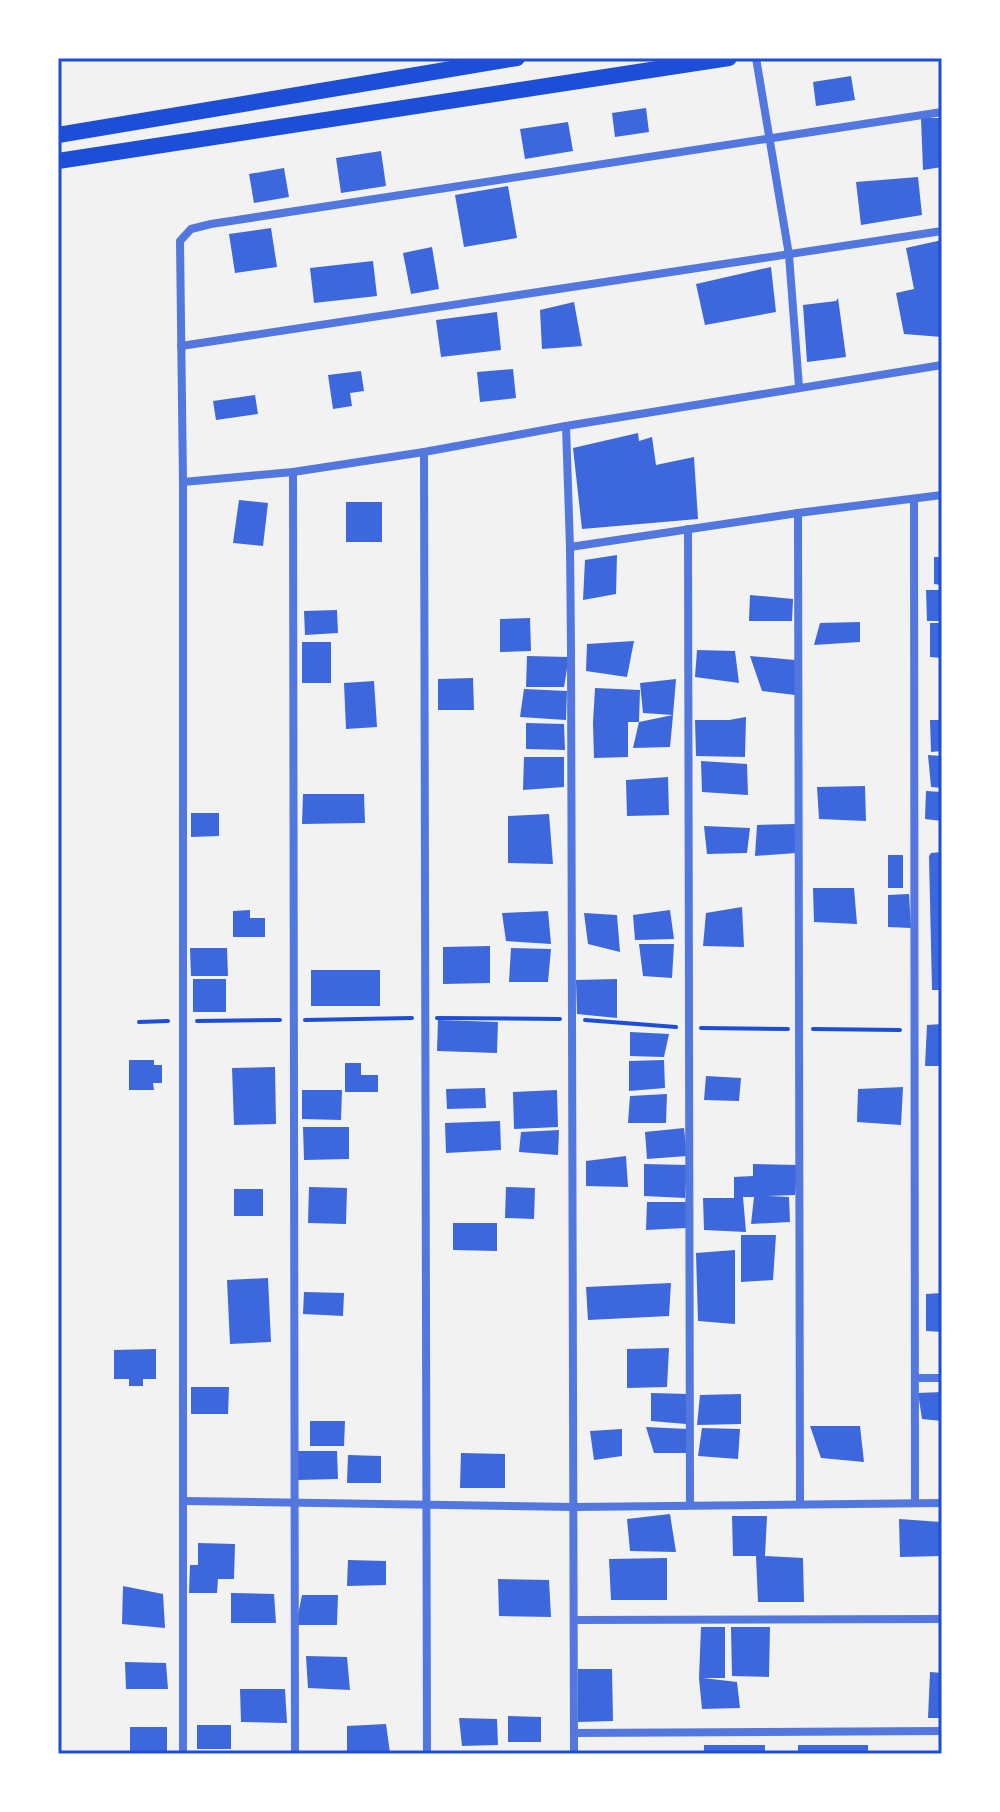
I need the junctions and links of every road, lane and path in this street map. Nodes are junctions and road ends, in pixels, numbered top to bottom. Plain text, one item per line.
1 (517, 58) edge
2 (729, 58) edge
3 (756, 58) edge
4 (942, 112) edge
5 (58, 135) edge
6 (771, 139) junction
7 (58, 161) edge
8 (942, 231) edge
9 (789, 255) junction
10 (181, 346) junction
11 (942, 365) edge
12 (799, 387) junction
13 (566, 426) junction
14 (424, 452) junction
15 (293, 472) junction
16 (183, 482) junction
17 (942, 495) edge
18 (914, 499) junction
19 (798, 513) junction
20 (688, 529) junction
21 (570, 547) junction
22 (915, 1378) junction
23 (942, 1378) edge
24 (184, 1501) junction
25 (296, 1503) junction
26 (800, 1503) junction
27 (915, 1503) junction
28 (942, 1503) edge
29 (690, 1505) junction
30 (427, 1506) junction
31 (575, 1507) junction
32 (942, 1619) edge
33 (575, 1620) junction
34 (942, 1731) edge
35 (574, 1733) junction
36 (183, 1754) edge
37 (295, 1754) edge
38 (427, 1754) edge
39 (574, 1754) edge

1 - 5 main road
2 - 7 main road
3 - 6 street
4 - 6 street
6 - 9 street
6 - 10 street
8 - 9 street
9 - 10 street
9 - 12 street
10 - 16 street
11 - 12 street
12 - 13 street
13 - 14 street
13 - 21 street
14 - 15 street
14 - 30 street
15 - 16 street
15 - 25 street
16 - 24 street
17 - 18 street
18 - 19 street
18 - 22 street
19 - 20 street
19 - 26 street
20 - 21 street
20 - 29 street
21 - 31 street
22 - 23 street
22 - 27 street
24 - 25 street
24 - 36 street
25 - 30 street
25 - 37 street
26 - 27 street
26 - 29 street
27 - 28 street
29 - 31 street
30 - 31 street
30 - 38 street
31 - 33 street
32 - 33 street
33 - 35 street
34 - 35 street
35 - 39 street

